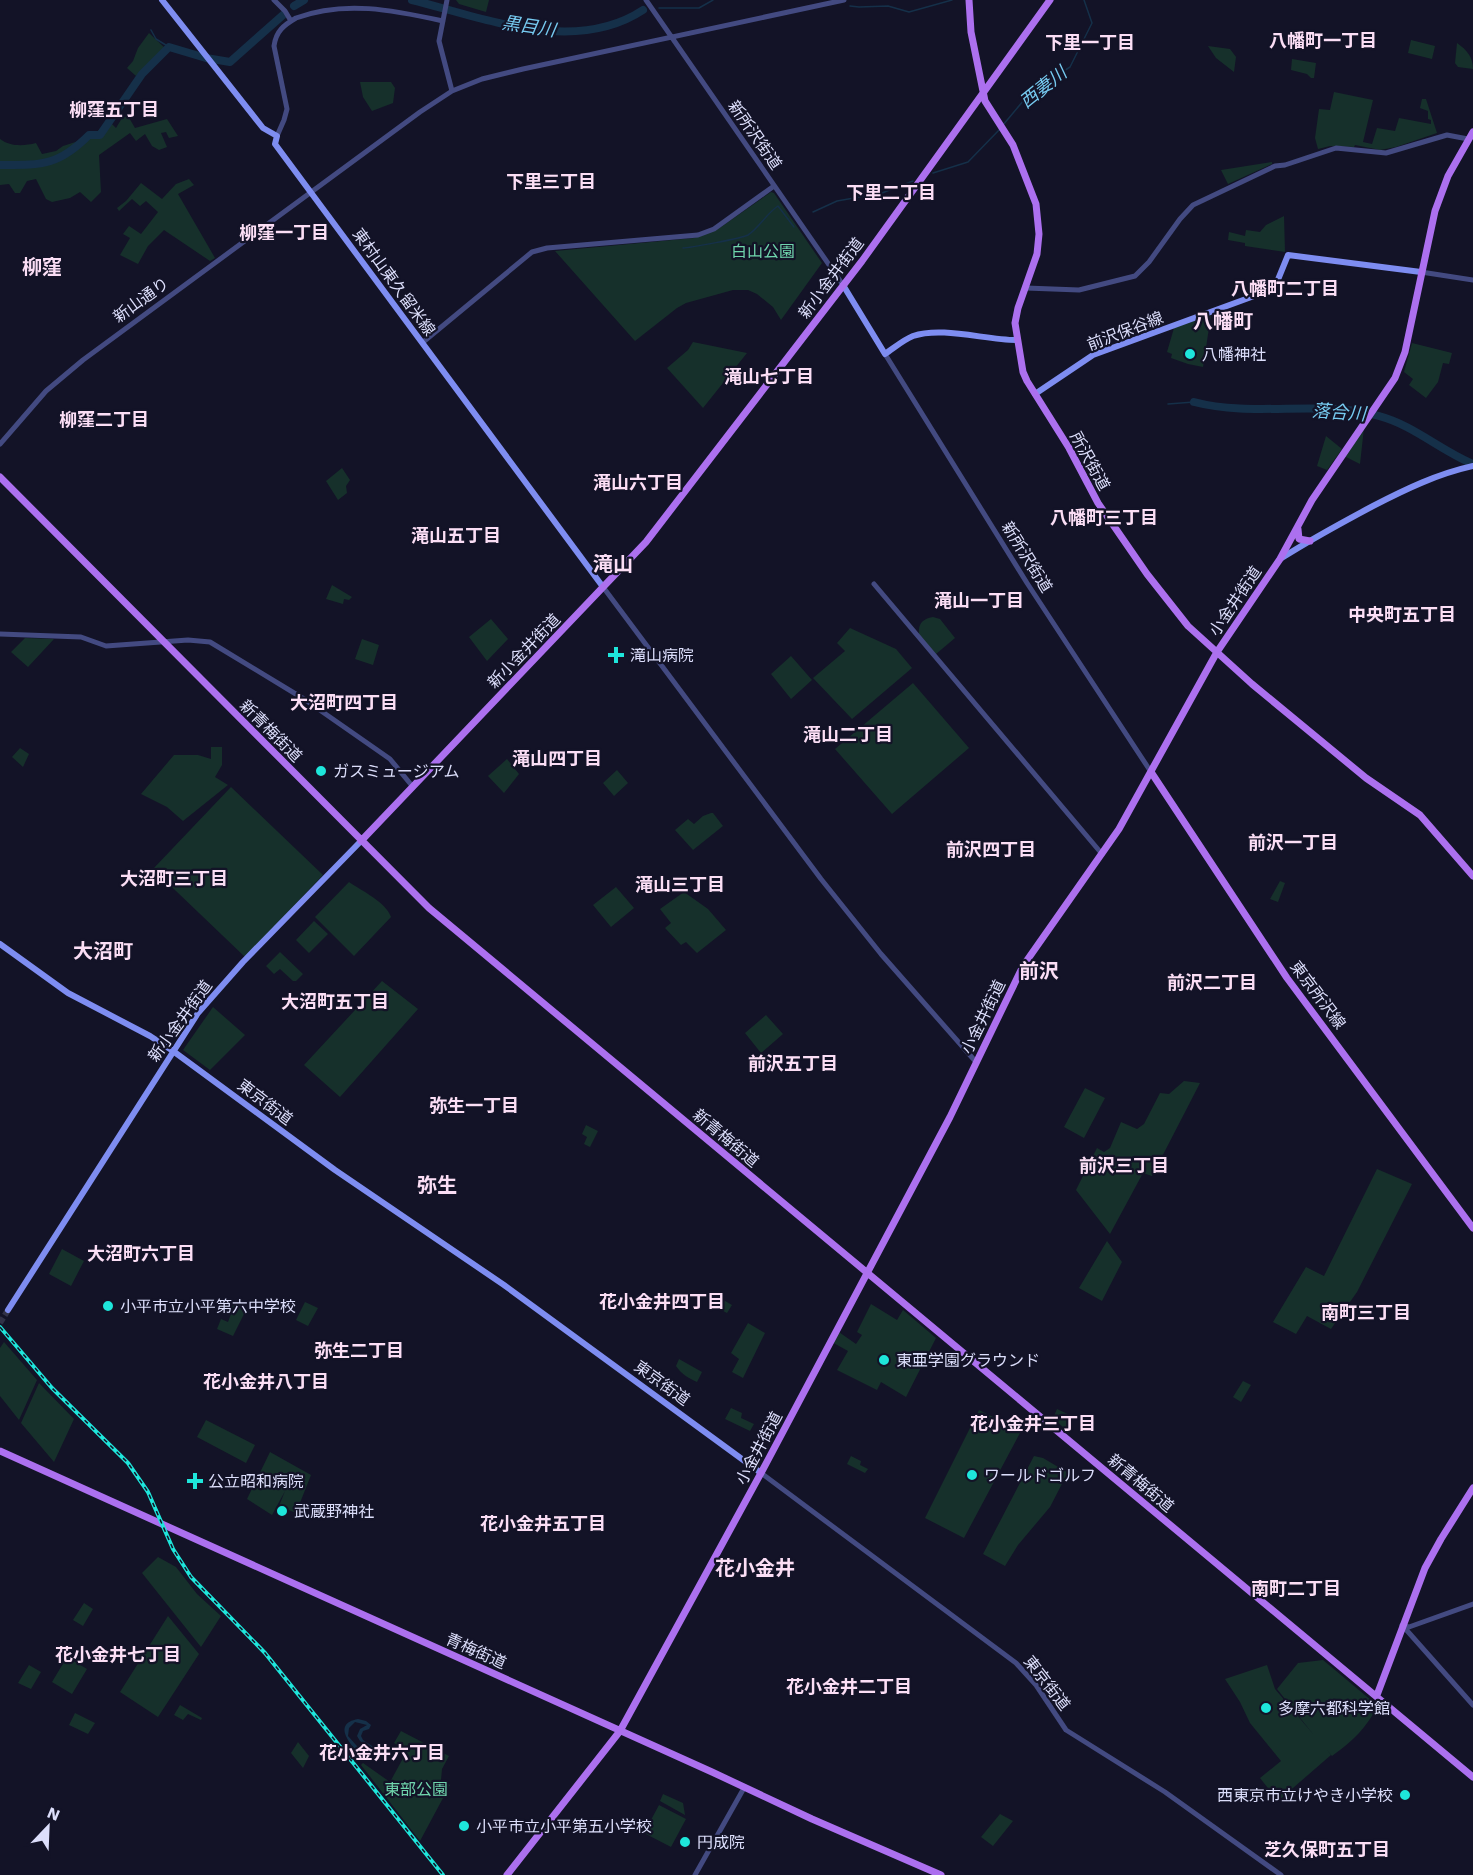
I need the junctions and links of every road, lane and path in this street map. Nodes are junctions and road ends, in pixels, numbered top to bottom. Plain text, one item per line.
1 (162, 0) edge
2 (274, 0) edge
3 (646, 0) edge
4 (844, 0) edge
5 (969, 0) edge
6 (1050, 0) edge
7 (446, 6) edge
8 (291, 21) junction
9 (443, 21) junction
10 (670, 37) junction
11 (452, 91) junction
12 (983, 92) junction
13 (1473, 132) edge
14 (277, 136) junction
15 (1468, 139) junction
16 (774, 186) junction
17 (311, 193) junction
18 (1420, 272) junction
19 (1473, 280) edge
20 (843, 285) junction
21 (1026, 288) junction
22 (1016, 340) junction
23 (422, 343) junction
24 (885, 354) junction
25 (1035, 394) junction
26 (0, 444) edge
27 (1471, 467) edge
28 (0, 477) edge
29 (1298, 526) junction
30 (1310, 541) junction
31 (1280, 559) junction
32 (874, 584) dead end
33 (603, 587) junction
34 (0, 636) edge
35 (164, 642) junction
36 (1217, 652) junction
37 (1151, 772) junction
38 (413, 787) junction
39 (361, 841) junction
40 (1102, 854) junction
41 (1473, 876) edge
42 (0, 944) edge
43 (174, 1051) junction
44 (976, 1062) junction
45 (1473, 1228) edge
46 (866, 1272) junction
47 (8, 1310) tunnel mouth
48 (0, 1451) edge
49 (761, 1473) junction
50 (1473, 1488) edge
51 (1473, 1605) edge
52 (1402, 1625) junction
53 (1377, 1695) junction
54 (1473, 1705) edge
55 (620, 1731) junction
56 (1473, 1777) edge
57 (744, 1788) junction
58 (507, 1875) edge
59 (695, 1875) edge
60 (941, 1875) edge
61 (1281, 1875) edge

1 - 14 main road, 東村山東久留米線
2 - 8 street
3 - 10 street, 新所沢街道
4 - 10 street, 新山通り
5 - 12 main road, 所沢街道
6 - 12 main road, 新小金井街道
7 - 9 street
8 - 9 street
8 - 14 street
9 - 11 street
10 - 11 street, 新山通り
10 - 16 street, 新所沢街道
11 - 17 street, 新山通り
12 - 20 main road, 新小金井街道
12 - 21 main road, 所沢街道
13 - 15 main road, 小金井街道
14 - 17 main road, 東村山東久留米線
15 - 18 main road, 小金井街道
15 - 21 street
16 - 20 street, 新所沢街道
16 - 23 street
17 - 23 main road, 東村山東久留米線
17 - 26 street, 新山通り
18 - 19 street
18 - 25 main road, 前沢保谷線
18 - 29 main road, 小金井街道
20 - 24 main road
20 - 33 main road, 新小金井街道
21 - 22 main road, 所沢街道
22 - 24 main road
22 - 25 main road, 所沢街道
23 - 33 main road, 東村山東久留米線
24 - 37 street, 新所沢街道
25 - 36 main road, 所沢街道
27 - 30 main road
28 - 35 main road, 新青梅街道
29 - 30 main road
29 - 31 main road, 小金井街道
30 - 31 main road
31 - 36 main road, 小金井街道
32 - 40 street
33 - 38 main road, 新小金井街道
33 - 44 street
34 - 35 street
35 - 38 street
35 - 39 main road, 新青梅街道
36 - 37 main road, 小金井街道
36 - 41 main road, 所沢街道
37 - 40 main road, 小金井街道
37 - 45 main road, 東京所沢線
38 - 39 main road, 新小金井街道
39 - 43 main road, 新小金井街道
39 - 46 main road, 新青梅街道
40 - 44 main road, 小金井街道
42 - 43 main road, 東京街道
43 - 47 main road, 新小金井街道
43 - 49 main road, 東京街道
44 - 46 main road, 小金井街道
46 - 49 main road, 小金井街道
46 - 53 main road, 新青梅街道
48 - 55 main road, 青梅街道
49 - 55 main road, 小金井街道
49 - 61 street, 東京街道
50 - 52 main road
51 - 52 street
52 - 53 main road
52 - 54 street
53 - 56 main road, 新青梅街道
55 - 57 main road, 青梅街道
55 - 58 main road, 小金井街道
57 - 59 street
57 - 60 main road, 青梅街道

